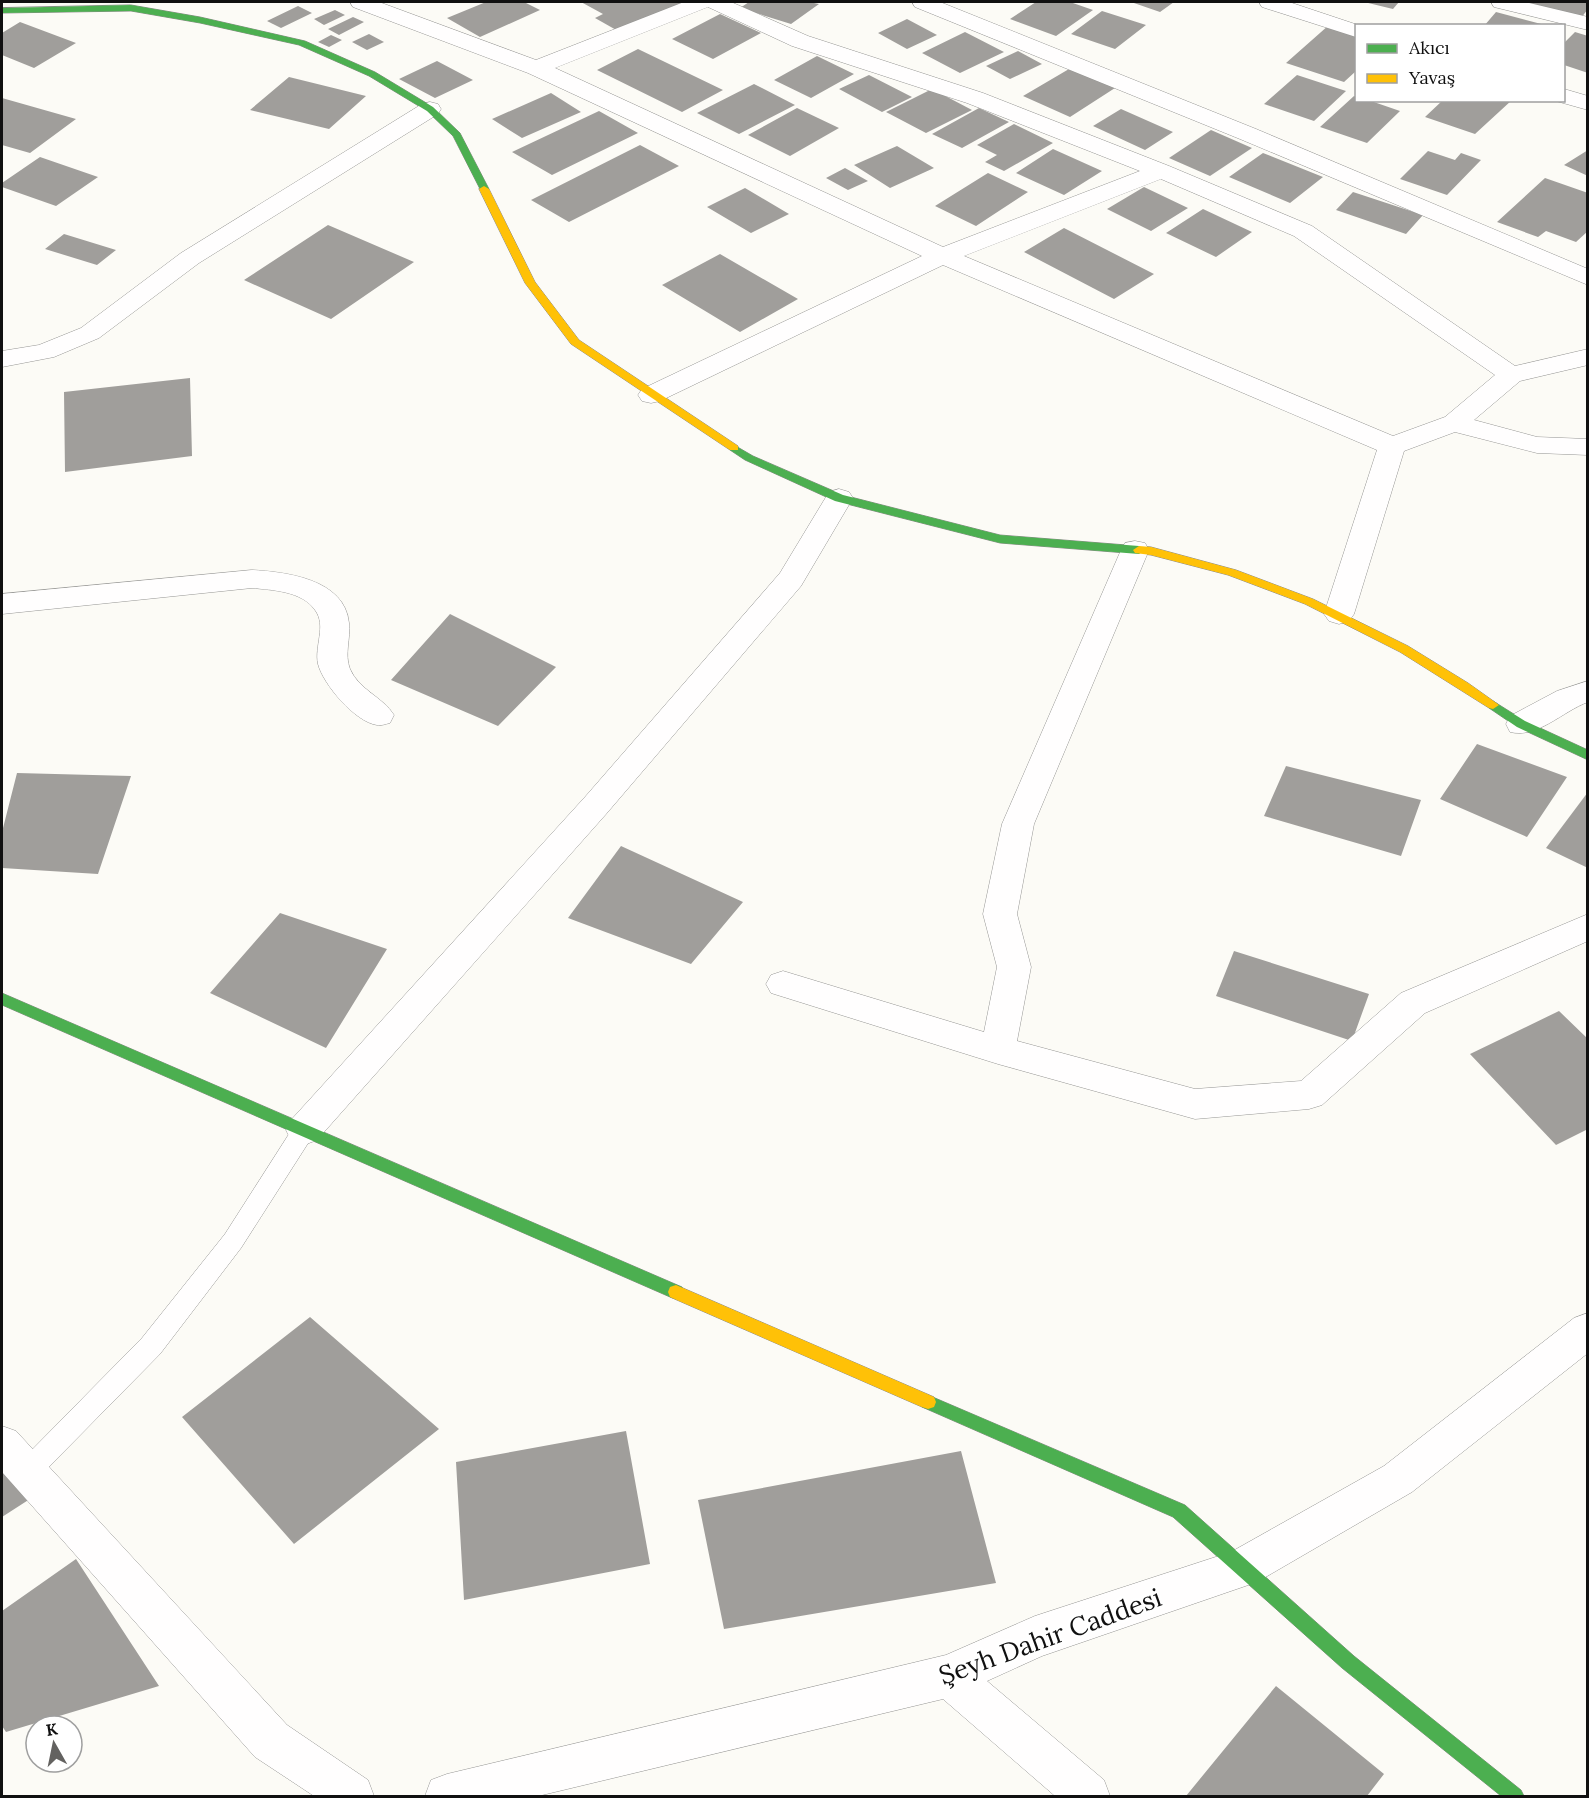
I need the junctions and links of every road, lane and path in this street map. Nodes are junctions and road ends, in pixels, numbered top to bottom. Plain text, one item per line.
1 (361, 2) edge
2 (702, 2) edge
3 (715, 2) edge
4 (924, 2) edge
5 (1270, 2) edge
6 (1503, 2) edge
7 (2, 11) edge
8 (1587, 24) edge
9 (1355, 31) edge
10 (536, 68) junction
11 (1565, 97) edge
12 (1587, 103) edge
13 (430, 109) junction
14 (1161, 171) junction
15 (942, 256) junction
16 (1587, 278) edge
17 (1587, 357) edge
18 (2, 359) edge
19 (1511, 375) junction
20 (651, 395) junction
21 (1454, 423) junction
22 (1392, 446) junction
23 (1587, 447) edge
24 (839, 498) junction
25 (1135, 550) junction
26 (2, 604) edge
27 (1339, 614) junction
28 (1587, 692) edge
29 (379, 715) dead end
30 (1521, 724) junction
31 (1587, 756) edge
32 (1587, 927) edge
33 (783, 984) dead end
34 (2, 999) edge
35 (998, 1050) junction
36 (304, 1130) junction
37 (1587, 1330) edge
38 (14, 1458) edge
39 (1242, 1568) junction
40 (949, 1676) junction
41 (352, 1797) edge
42 (447, 1797) edge
43 (1088, 1797) edge
44 (1515, 1797) edge

1 - 10 street
2 - 10 street
3 - 14 street
4 - 16 street
5 - 9 street
6 - 8 street
7 - 13 street
10 - 15 street
11 - 12 street
13 - 18 street
13 - 20 street
14 - 15 street
14 - 19 street
15 - 20 street
15 - 22 street
17 - 19 street
19 - 21 street
20 - 24 street
21 - 22 street
21 - 23 street
22 - 27 street
24 - 25 street
24 - 36 street
25 - 27 street
25 - 35 street
26 - 29 street
27 - 30 street
28 - 30 street
30 - 31 street
32 - 35 street
33 - 35 street
34 - 36 street
36 - 38 lane
36 - 39 street
37 - 39 street, Şeyh Dahir Caddesi
38 - 41 street
39 - 40 street, Şeyh Dahir Caddesi
39 - 44 street
40 - 42 street, Şeyh Dahir Caddesi
40 - 43 street

